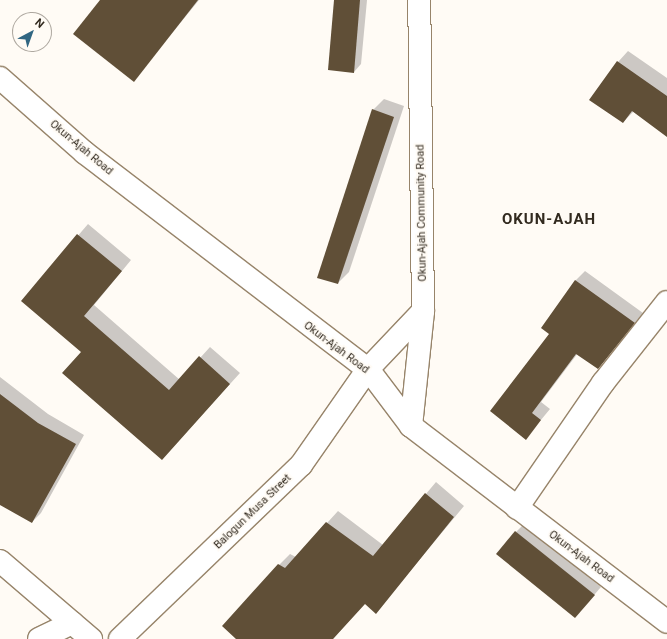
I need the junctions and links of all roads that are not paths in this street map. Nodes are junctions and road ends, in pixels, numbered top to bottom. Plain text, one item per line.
1 (419, 0) edge
2 (0, 78) edge
3 (667, 302) edge
4 (423, 311) junction
5 (368, 369) junction
6 (410, 426) junction
7 (517, 508) junction
8 (0, 561) edge
9 (667, 622) edge
10 (72, 623) junction
11 (39, 639) edge
12 (91, 639) edge
13 (120, 639) edge

1 - 4 street, Okun-Ajah Community Road
2 - 5 street, Okun-Ajah Road
3 - 7 street
4 - 5 street, Balogun Musa Street
4 - 6 street, Okun-Ajah Community Road
5 - 6 street, Okun-Ajah Road
5 - 13 street, Balogun Musa Street
6 - 7 street, Okun-Ajah Road
7 - 9 street, Okun-Ajah Road
8 - 10 street
10 - 11 street
10 - 12 street

